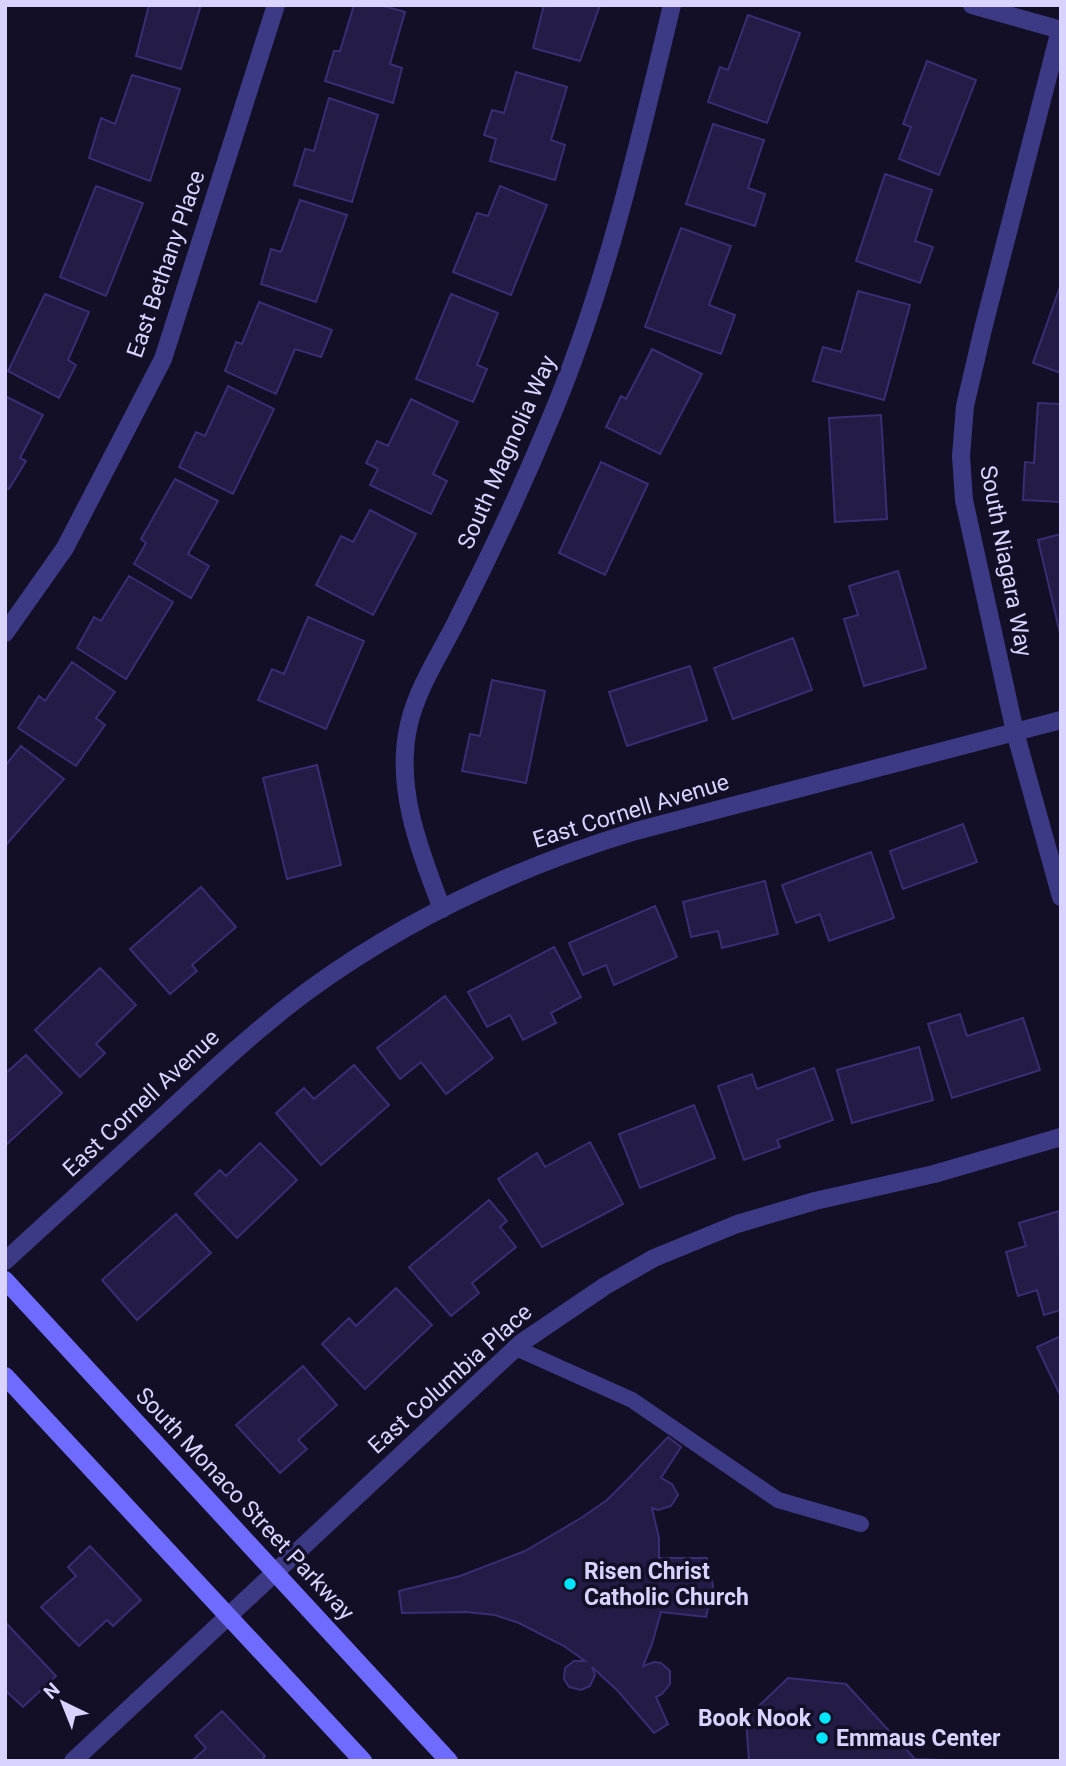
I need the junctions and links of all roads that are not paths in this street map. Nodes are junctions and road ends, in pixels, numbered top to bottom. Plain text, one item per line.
1 (276, 5) edge
2 (672, 5) edge
3 (972, 5) edge
4 (1061, 30) edge
5 (5, 632) edge
6 (1061, 720) edge
7 (1015, 732) junction
8 (1061, 897) edge
9 (442, 909) junction
10 (1061, 1137) edge
11 (5, 1261) edge
12 (5, 1280) edge
13 (516, 1348) junction
14 (5, 1376) edge
15 (861, 1524) dead end
16 (275, 1573) junction
17 (228, 1617) junction
18 (73, 1761) edge
19 (363, 1761) edge
20 (449, 1761) edge

1 - 5 street, East Bethany Place
2 - 9 street, South Magnolia Way
3 - 4 street
4 - 7 street, South Niagara Way
6 - 7 street, East Cornell Avenue
7 - 8 street, South Niagara Way
7 - 9 street, East Cornell Avenue
9 - 11 street, East Cornell Avenue
10 - 13 street, East Columbia Place
12 - 16 main road, South Monaco Street Parkway
13 - 15 lane
13 - 16 street, East Columbia Place
14 - 17 main road
16 - 17 street, East Columbia Place
16 - 20 main road, South Monaco Street Parkway
17 - 18 street, East Columbia Place
17 - 19 main road

